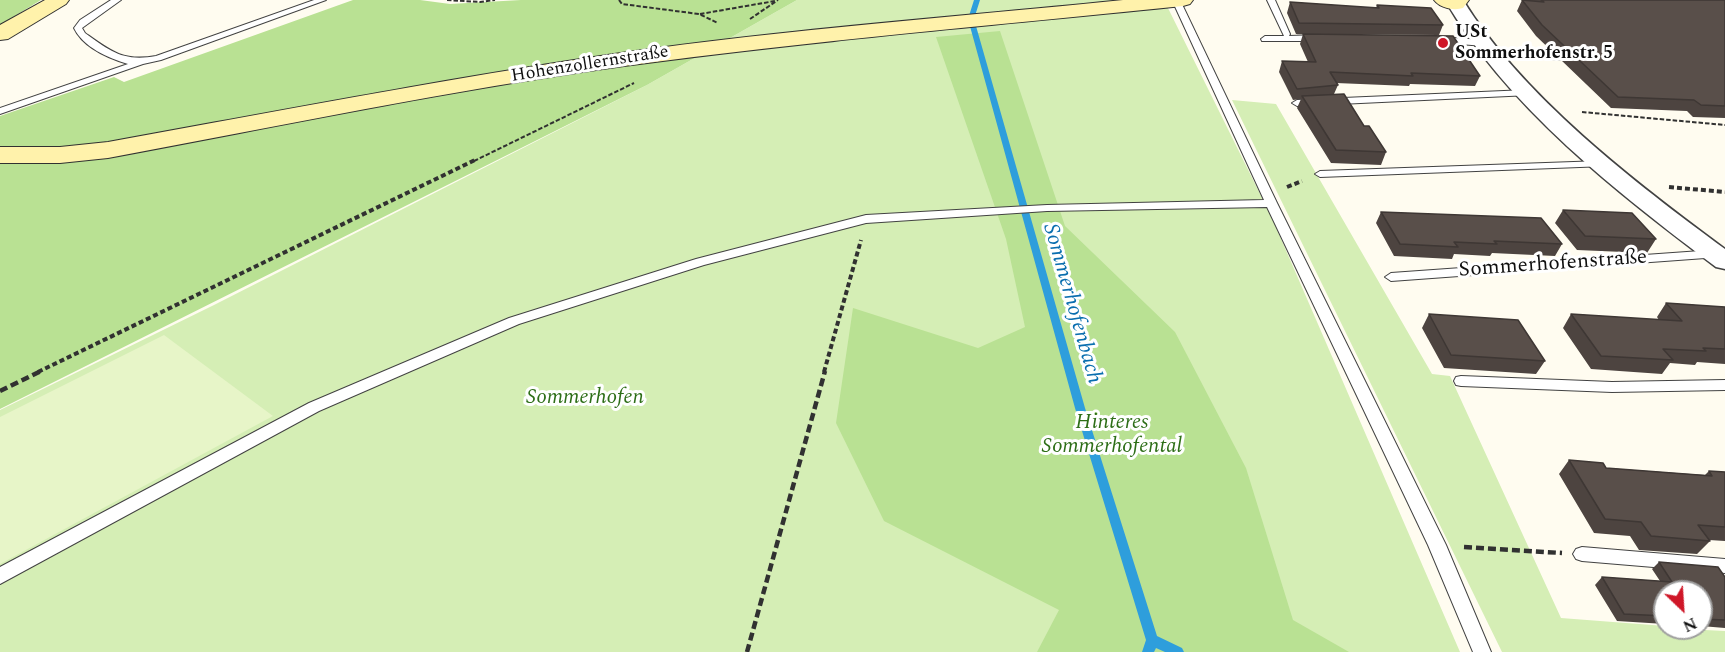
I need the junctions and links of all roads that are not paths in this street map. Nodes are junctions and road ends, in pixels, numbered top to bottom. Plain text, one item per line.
1 (58, 0) edge
2 (117, 0) edge
3 (322, 0) edge
4 (1176, 0) edge
5 (1183, 0) edge
6 (1271, 0) edge
7 (1453, 1) edge
8 (0, 34) edge
9 (1286, 34) dead end
10 (1326, 38) edge
11 (1265, 39) dead end
12 (1428, 40) edge
13 (1489, 49) junction
14 (143, 61) junction
15 (1527, 93) junction
16 (1297, 103) edge
17 (0, 111) edge
18 (0, 155) edge
19 (1602, 164) junction
20 (1320, 174) road end
21 (1269, 199) junction
22 (1720, 258) edge
23 (1392, 277) dead end
24 (1461, 381) dead end
25 (1725, 385) edge
26 (1582, 554) road end
27 (1725, 566) edge
28 (0, 576) edge
29 (1482, 652) edge

1 - 8 street
2 - 14 lane
3 - 14 lane
4 - 5 street, Hohenzollernstraße
4 - 18 street, Hohenzollernstraße
4 - 21 lane
6 - 9 lane
7 - 13 street, Sommerhofenstraße
10 - 11 lane
12 - 13 lane
13 - 15 street, Sommerhofenstraße
14 - 17 lane
15 - 16 lane
15 - 19 street, Sommerhofenstraße
19 - 20 lane
19 - 22 street, Sommerhofenstraße
21 - 28 lane
21 - 29 lane
22 - 23 lane, Sommerhofenstraße
24 - 25 lane
26 - 27 lane

